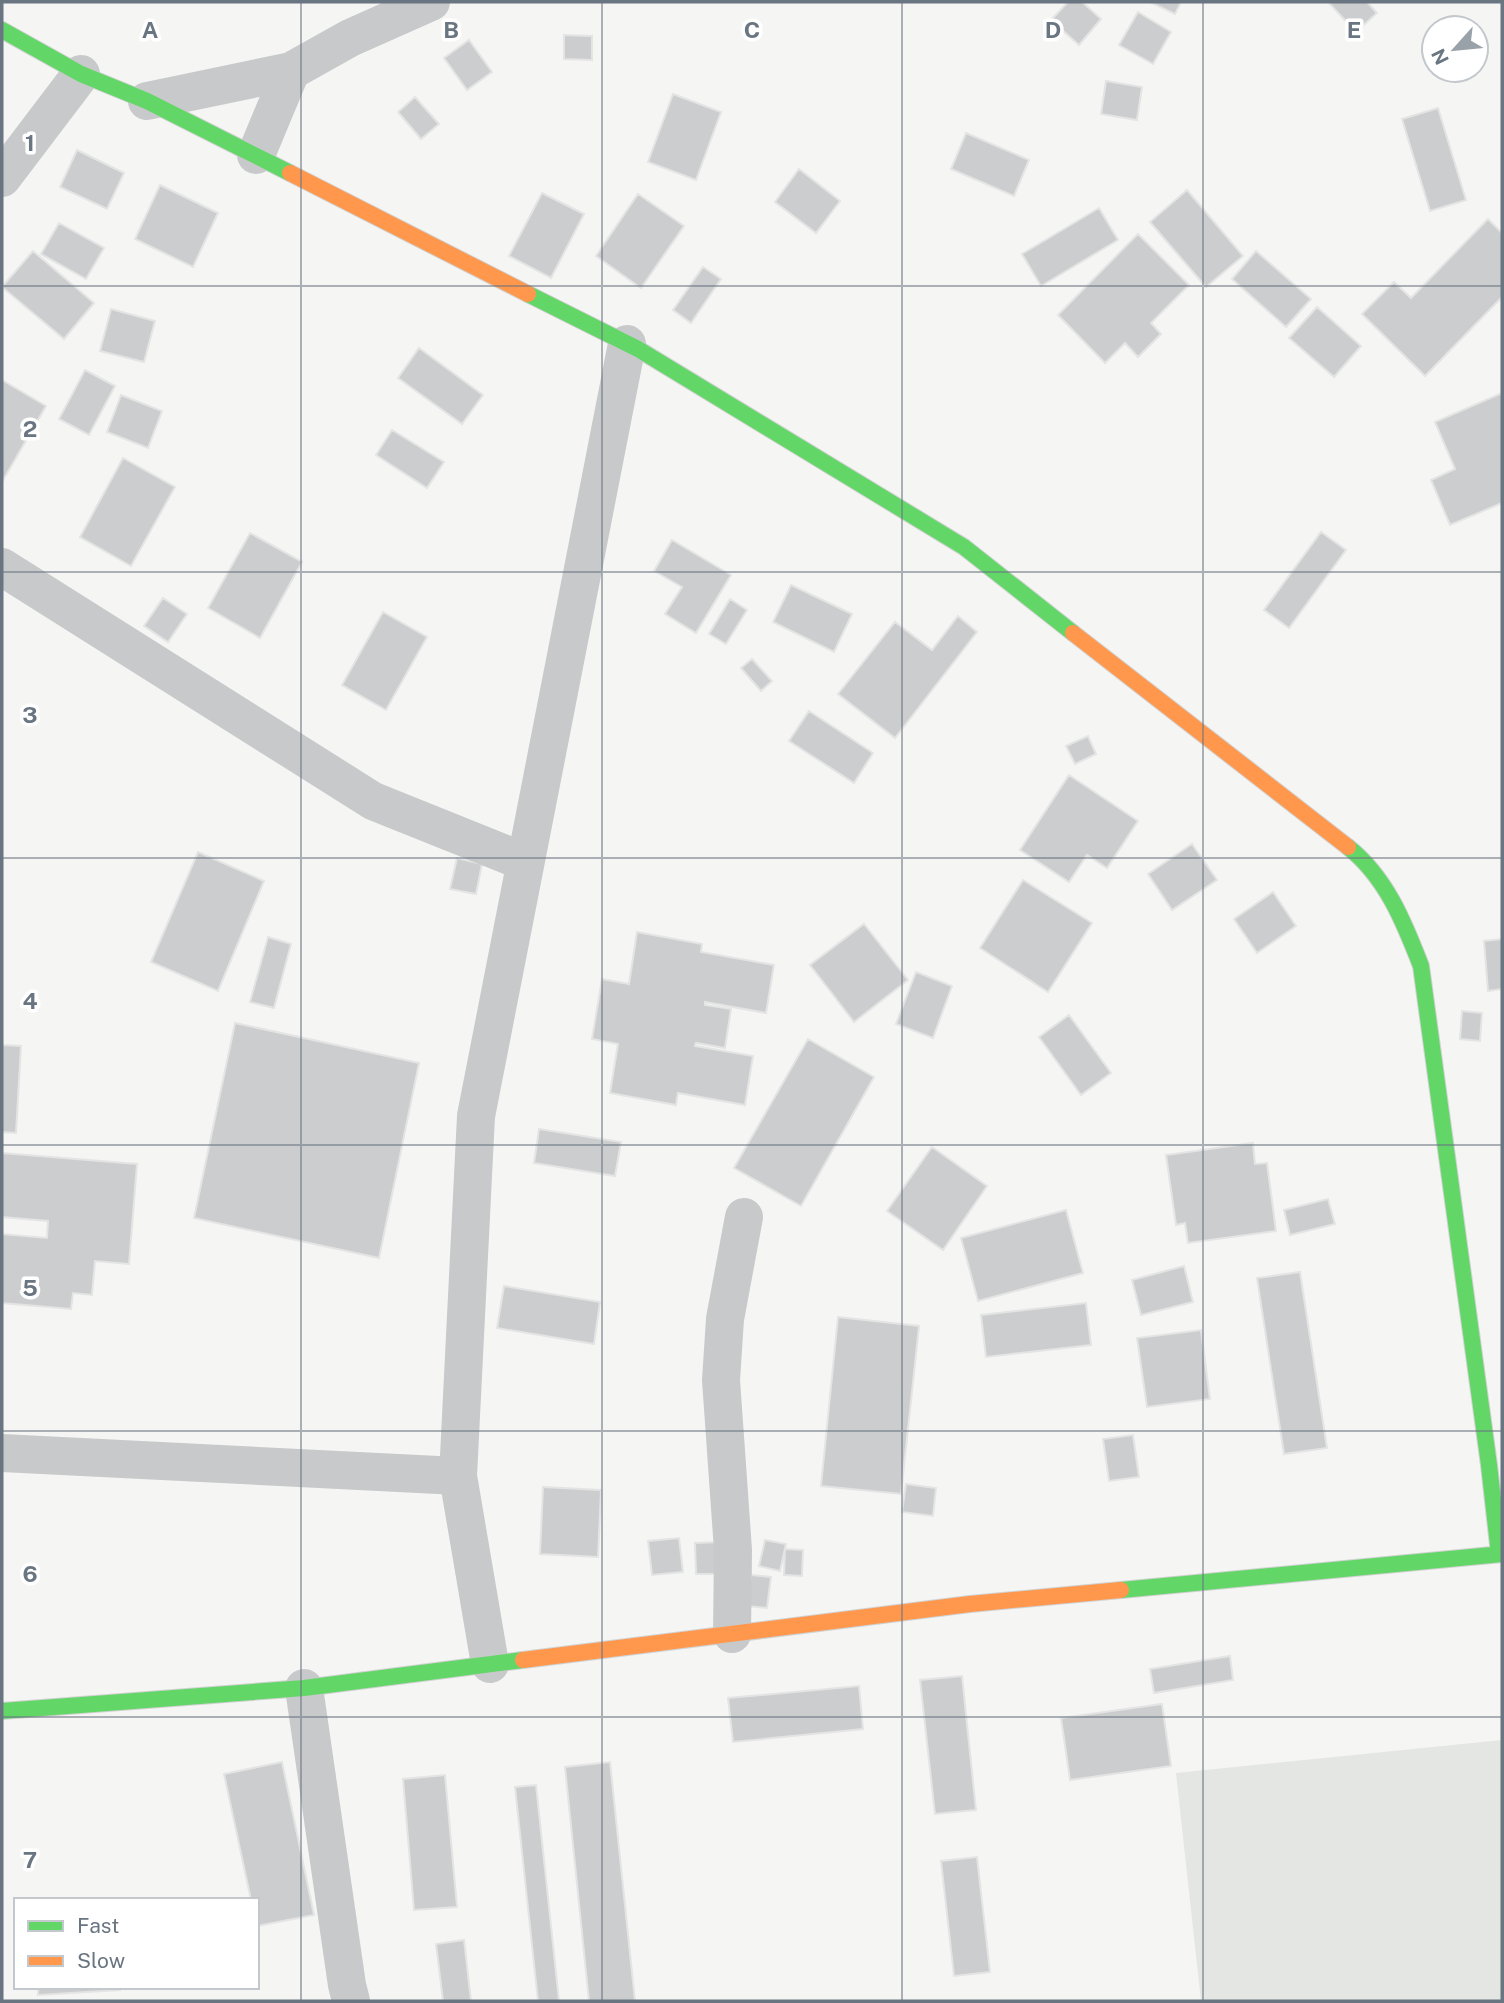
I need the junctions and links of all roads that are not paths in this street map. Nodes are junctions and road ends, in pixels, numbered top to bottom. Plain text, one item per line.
1 (431, 2) edge
2 (2, 30) edge
3 (291, 71) junction
4 (81, 74) junction
5 (147, 101) junction
6 (256, 155) junction
7 (2, 178) edge
8 (627, 344) junction
9 (2, 567) edge
10 (526, 862) junction
11 (744, 1217) dead end
12 (2, 1453) edge
13 (458, 1476) junction
14 (1500, 1554) edge
15 (732, 1634) junction
16 (490, 1664) junction
17 (303, 1688) junction
18 (2, 1711) edge
19 (351, 2001) edge

1 - 3 street
2 - 4 street
3 - 5 street
3 - 6 street
4 - 5 street
4 - 7 street
5 - 6 street
6 - 8 street
8 - 10 street
8 - 14 street
9 - 10 street
10 - 13 street
11 - 15 street
12 - 13 street
13 - 16 street
14 - 15 street
15 - 16 street
16 - 17 street
17 - 18 street
17 - 19 street

